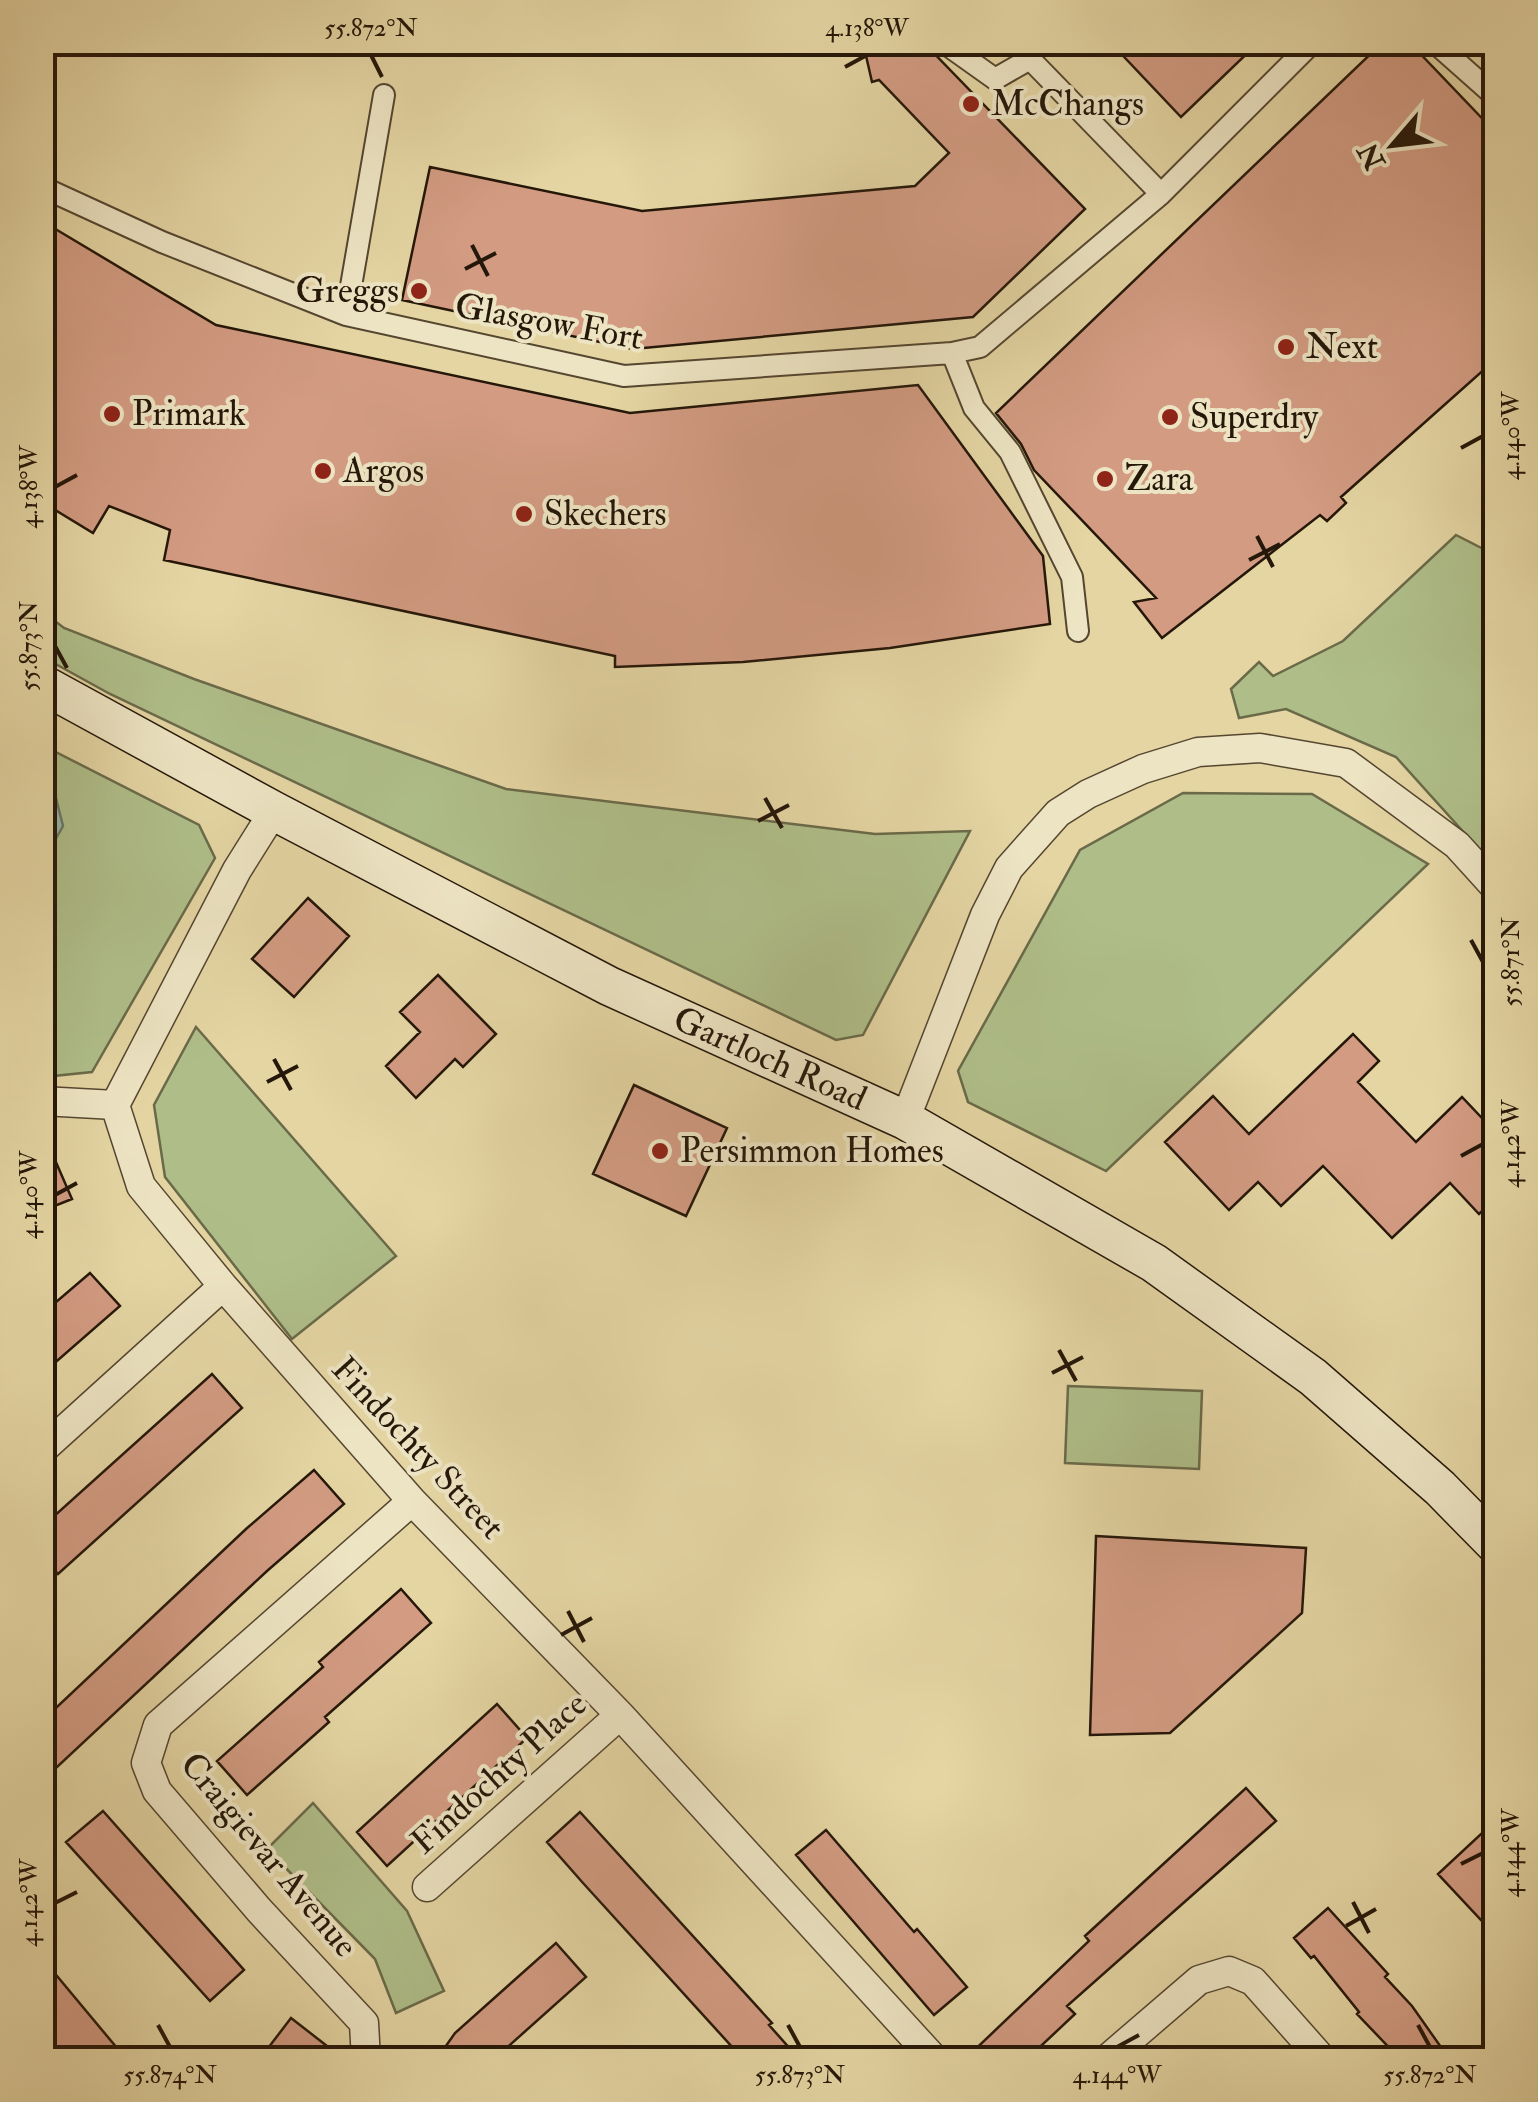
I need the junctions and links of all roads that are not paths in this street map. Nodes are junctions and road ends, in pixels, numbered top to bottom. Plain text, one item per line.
1 (943, 42) edge
2 (1313, 42) edge
3 (1434, 42) edge
4 (1034, 51) edge
5 (384, 95) dead end
6 (1496, 97) edge
7 (42, 187) edge
8 (1161, 194) junction
9 (346, 315) junction
10 (952, 353) junction
11 (1078, 632) dead end
12 (42, 684) edge
13 (274, 811) junction
14 (1496, 888) edge
15 (42, 1101) edge
16 (116, 1104) junction
17 (905, 1120) junction
18 (223, 1286) junction
19 (42, 1450) edge
20 (412, 1501) junction
21 (1496, 1546) edge
22 (620, 1715) junction
23 (427, 1886) dead end
24 (366, 2060) edge
25 (934, 2060) edge
26 (1106, 2060) edge
27 (1324, 2060) edge

1 - 4 street
2 - 8 street, Glasgow Fort
3 - 6 street
4 - 8 street
5 - 9 street
7 - 9 street, Glasgow Fort
8 - 10 street, Glasgow Fort
9 - 10 street, Glasgow Fort
10 - 11 street
12 - 13 main road, Gartloch Road
13 - 16 street
13 - 17 main road, Gartloch Road
14 - 17 street
15 - 16 street
16 - 18 street, Findochty Street
17 - 21 main road, Gartloch Road
18 - 19 street
18 - 20 street, Findochty Street
20 - 22 street, Findochty Street
20 - 24 street, Craigievar Avenue
22 - 23 street, Findochty Place
22 - 25 street, Findochty Street
26 - 27 street

